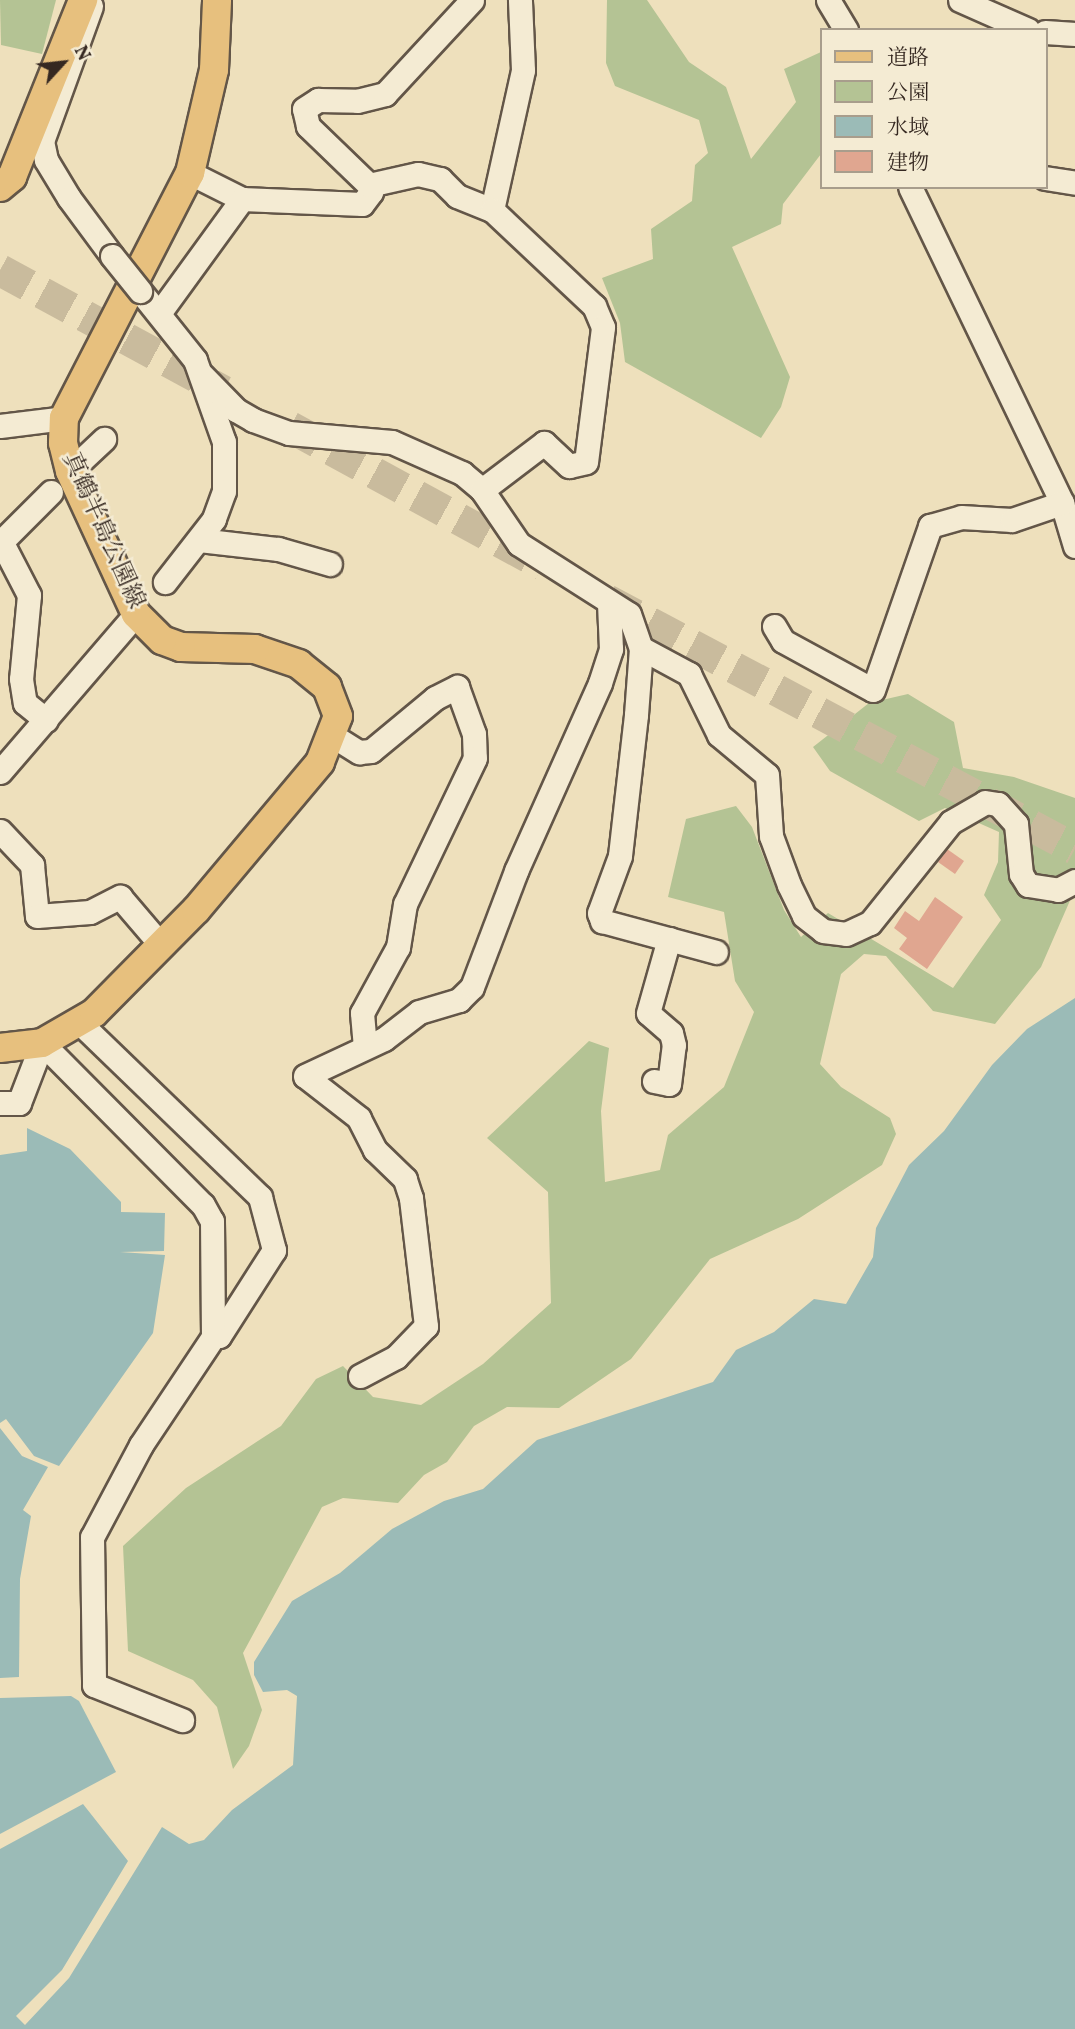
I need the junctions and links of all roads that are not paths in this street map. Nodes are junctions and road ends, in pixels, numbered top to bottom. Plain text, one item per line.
1 (83, 0) edge
2 (93, 0) edge
3 (217, 0) edge
4 (472, 0) edge
5 (520, 0) edge
6 (828, 0) edge
7 (960, 0) edge
8 (845, 28) edge
9 (1023, 28) edge
10 (1047, 33) edge
11 (1075, 34) edge
12 (191, 173) junction
13 (1047, 178) edge
14 (1075, 183) edge
15 (369, 185) junction
16 (0, 187) edge
17 (913, 189) edge
18 (242, 199) junction
19 (492, 210) junction
20 (160, 312) junction
21 (202, 375) junction
22 (64, 418) junction
23 (0, 426) edge
24 (104, 439) dead end
25 (70, 471) junction
26 (482, 490) junction
27 (51, 492) dead end
28 (1062, 503) junction
29 (199, 540) junction
30 (1, 541) edge
31 (1075, 546) edge
32 (330, 564) dead end
33 (165, 582) dead end
34 (609, 604) junction
35 (136, 614) junction
36 (774, 626) dead end
37 (640, 648) junction
38 (46, 720) junction
39 (333, 736) junction
40 (0, 772) edge
41 (0, 831) edge
42 (1075, 881) edge
43 (669, 939) junction
44 (161, 946) junction
45 (716, 952) dead end
46 (81, 1024) junction
47 (42, 1043) junction
48 (365, 1046) junction
49 (0, 1048) edge
50 (654, 1081) dead end
51 (0, 1103) edge
52 (213, 1337) junction
53 (360, 1376) dead end
54 (182, 1720) dead end

1 - 16 main road
2 - 20 street, bridge
3 - 12 main road, 真鶴半島公園線
4 - 15 street
5 - 19 street
6 - 8 street
7 - 9 street
10 - 11 street
12 - 18 street
12 - 22 main road, 真鶴半島公園線
13 - 14 street
15 - 18 street
15 - 19 street
17 - 28 street
18 - 20 street
19 - 26 street
20 - 21 street
21 - 26 street
21 - 29 street
22 - 23 street
22 - 25 main road, 真鶴半島公園線
24 - 25 street
25 - 35 main road, 真鶴半島公園線
26 - 34 street
27 - 30 street
28 - 31 street
28 - 36 street
29 - 32 street
29 - 33 street
30 - 38 street
34 - 37 street
34 - 48 street
35 - 38 street
35 - 39 main road, 真鶴半島公園線
37 - 42 street
37 - 43 street
38 - 40 street
39 - 44 main road, 真鶴半島公園線
39 - 48 street
41 - 44 street
43 - 45 street
43 - 50 street
44 - 46 main road, 真鶴半島公園線
46 - 47 main road, 真鶴半島公園線
46 - 52 street
47 - 49 main road, 真鶴半島公園線
47 - 51 street
47 - 52 street
48 - 53 street
52 - 54 street

